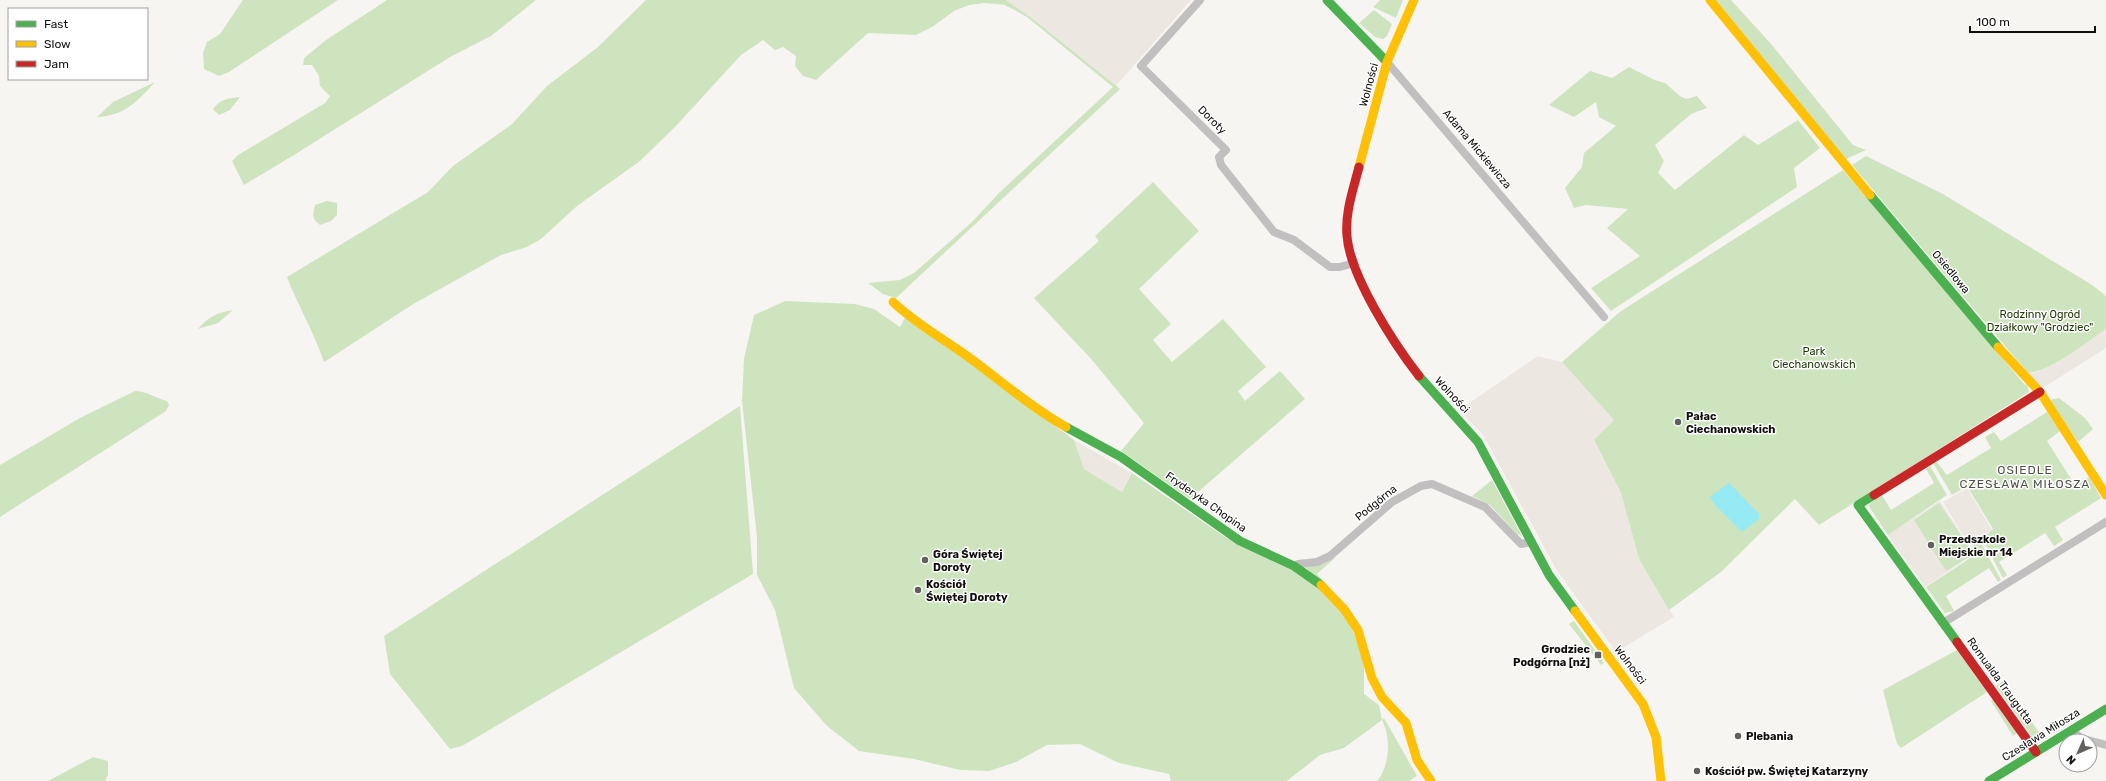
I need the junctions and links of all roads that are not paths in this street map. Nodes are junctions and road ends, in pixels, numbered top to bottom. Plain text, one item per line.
1 (1200, 0) edge
2 (1327, 0) edge
3 (1414, 0) edge
4 (1710, 0) edge
5 (1388, 62) junction
6 (1354, 263) junction
7 (893, 302) dead end
8 (1604, 317) dead end
9 (2040, 392) junction
10 (2106, 495) edge
11 (2106, 522) edge
12 (1532, 542) junction
13 (1294, 566) junction
14 (1943, 623) junction
15 (2106, 709) edge
16 (2073, 730) junction
17 (2106, 745) edge
18 (2036, 752) junction
19 (1430, 781) edge
20 (1661, 781) edge
21 (1989, 781) edge

1 - 6 street, Doroty
2 - 5 street, Adama Mickiewicza
3 - 5 street, Wolności
4 - 9 street, Osiedlowa
5 - 6 street, Wolności
5 - 8 street, Adama Mickiewicza
6 - 12 street, Wolności
7 - 13 street, Fryderyka Chopina
9 - 10 street
9 - 14 street, Romualda Traugutta
11 - 14 street
12 - 13 street, Podgórna
12 - 20 street, Wolności
13 - 19 street, Fryderyka Chopina
14 - 18 street, Romualda Traugutta
15 - 16 street, Czesława Miłosza
16 - 17 street
16 - 18 street, Czesława Miłosza
18 - 21 street, Czesława Miłosza

